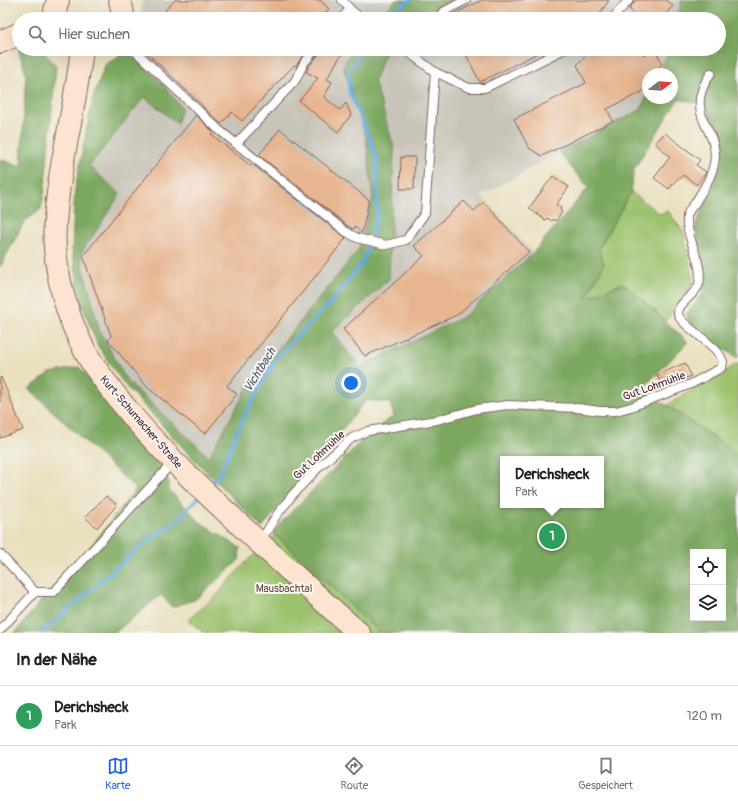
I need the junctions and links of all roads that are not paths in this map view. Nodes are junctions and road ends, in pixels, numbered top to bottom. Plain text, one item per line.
1 (58, 0) edge
2 (120, 0) edge
3 (342, 0) edge
4 (466, 0) edge
5 (629, 0) edge
6 (350, 9) junction
7 (55, 12) edge
8 (123, 12) edge
9 (347, 12) edge
10 (354, 12) edge
11 (443, 12) edge
12 (618, 12) edge
13 (12, 37) edge
14 (0, 42) edge
15 (81, 56) edge
16 (140, 56) edge
17 (310, 56) edge
18 (415, 56) edge
19 (551, 56) edge
20 (435, 72) junction
21 (711, 73) dead end
22 (236, 144) junction
23 (173, 461) junction
24 (259, 543) junction
25 (0, 554) edge
26 (35, 592) junction
27 (0, 630) edge
28 (358, 633) edge

1 - 7 main road
2 - 8 main road
3 - 6 lane
4 - 11 lane
5 - 12 lane
6 - 9 lane
6 - 10 lane
13 - 14 main road
15 - 23 main road, Kurt-Schumacher-Straße
16 - 22 lane
17 - 22 lane
18 - 20 lane
19 - 20 lane
20 - 22 lane
21 - 24 lane, Gut Lohmühle
23 - 24 main road, Kurt-Schumacher-Straße
23 - 26 lane
24 - 28 main road, Kurt-Schumacher-Straße
25 - 26 lane
26 - 27 lane

